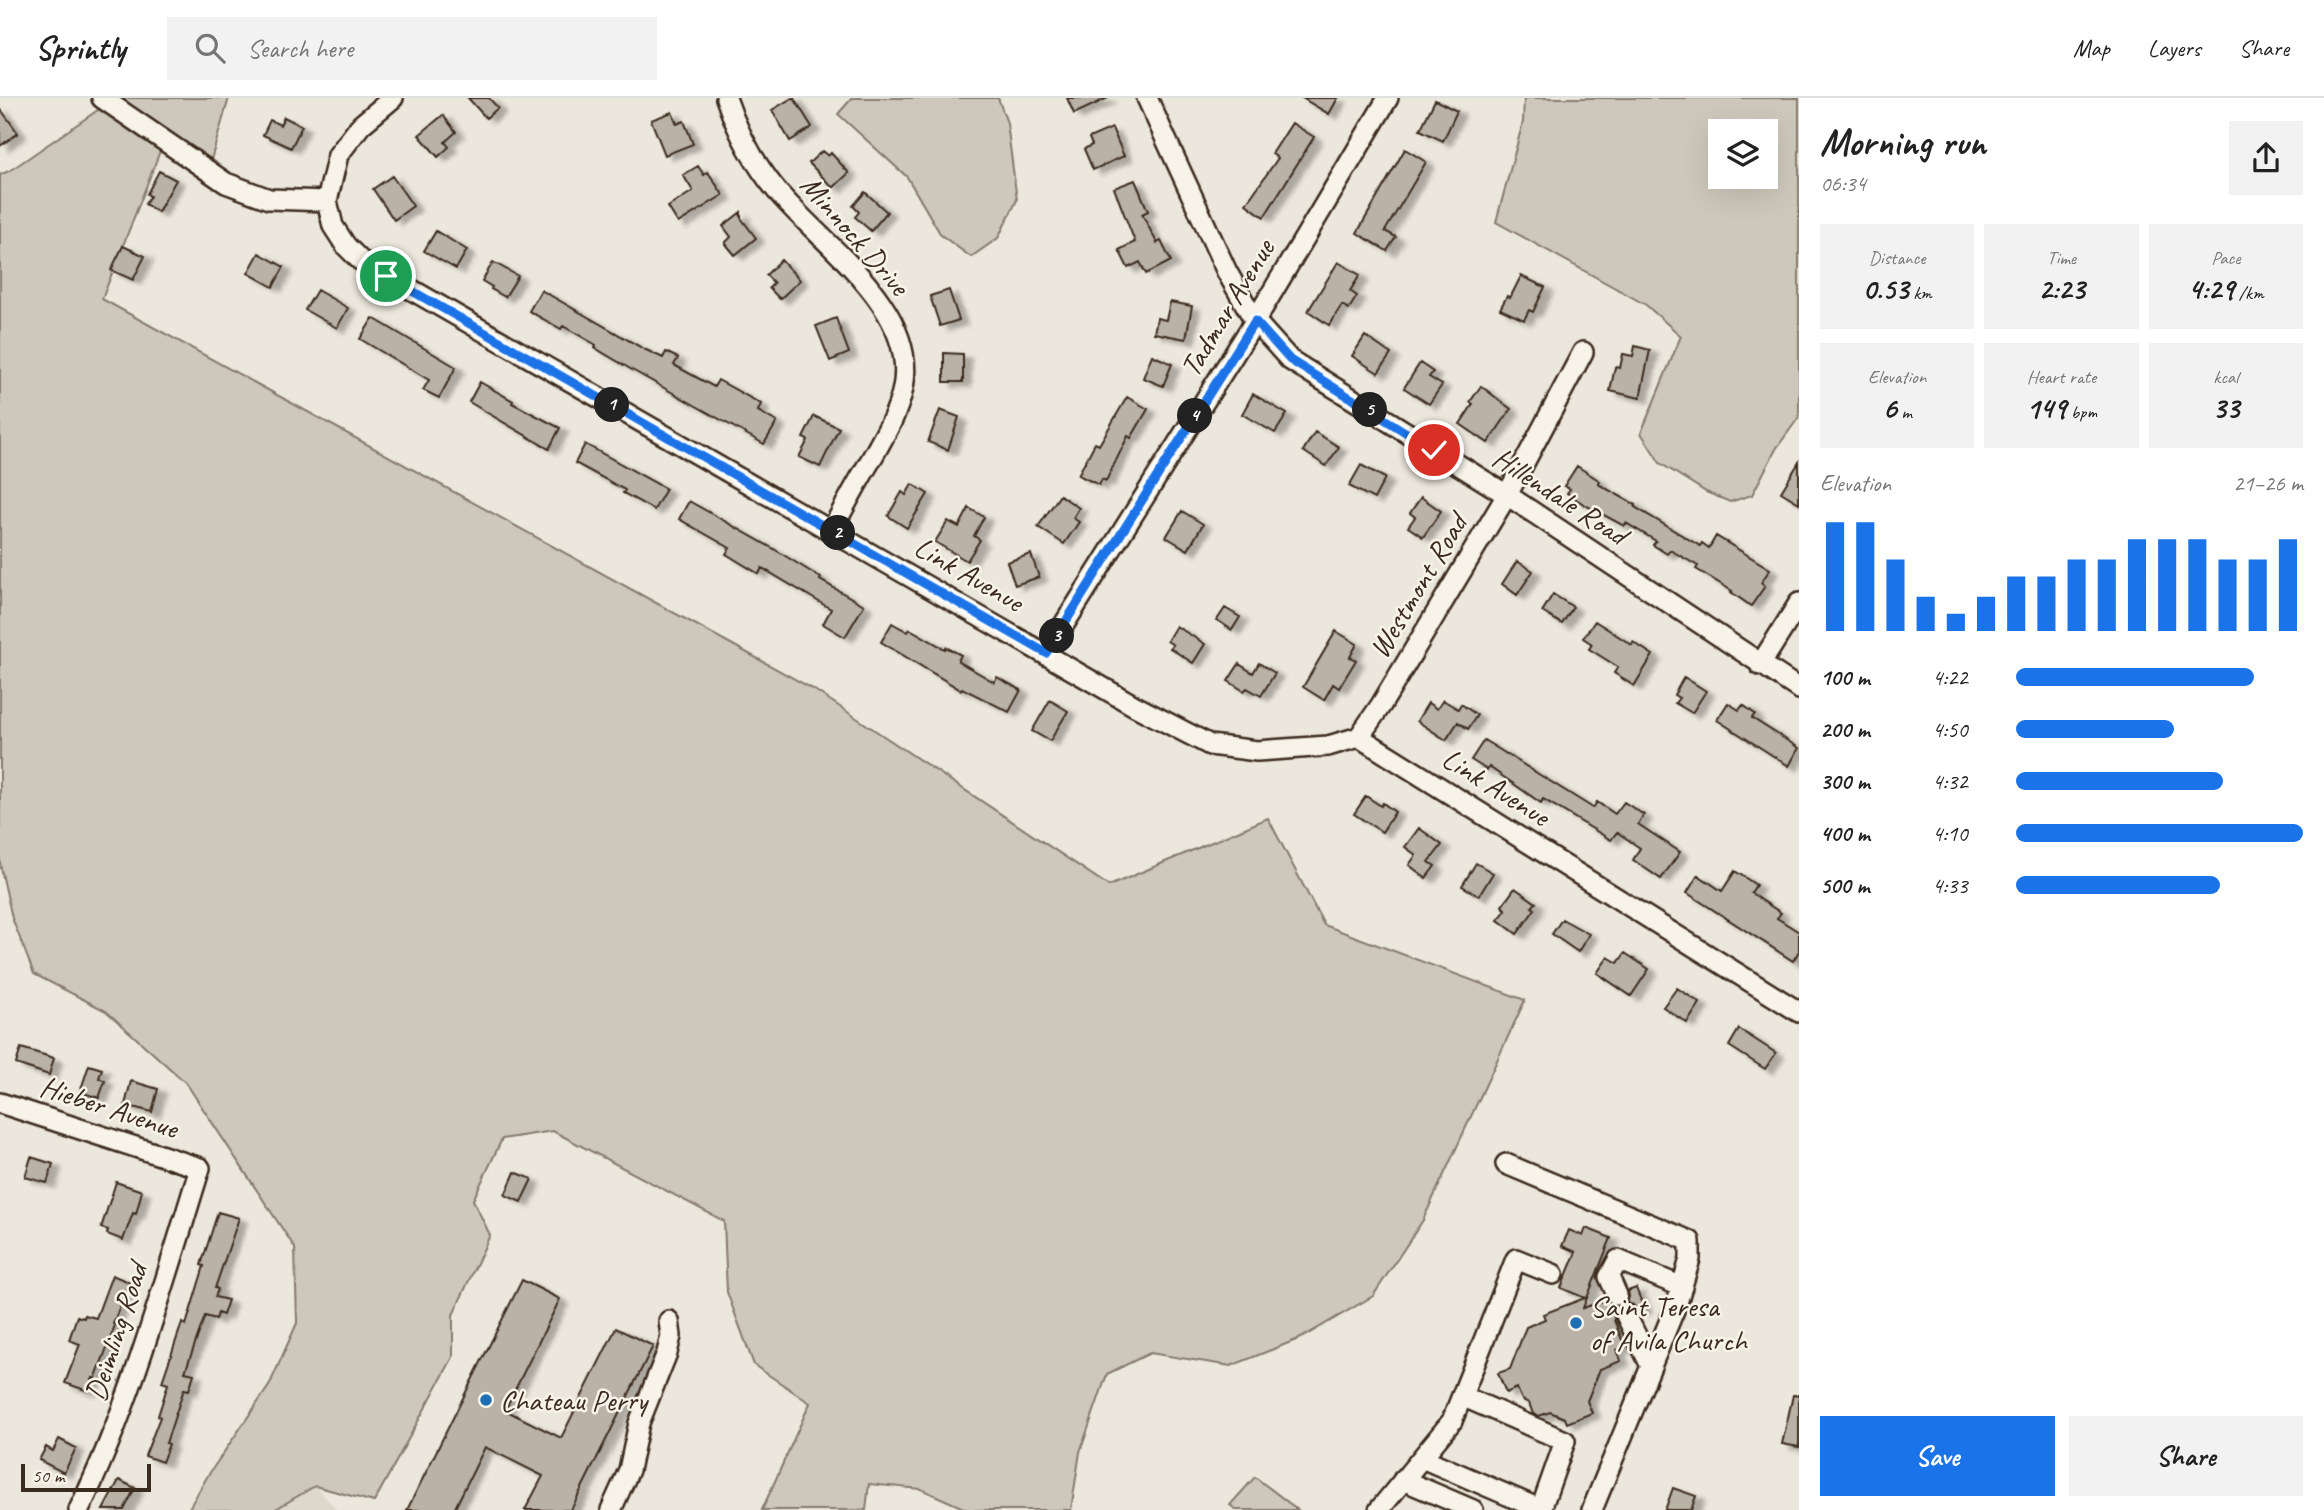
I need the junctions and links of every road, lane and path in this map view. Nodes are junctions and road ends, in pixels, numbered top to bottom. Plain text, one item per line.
1 (102, 98) edge
2 (393, 98) edge
3 (726, 98) edge
4 (1147, 98) edge
5 (1388, 98) edge
6 (327, 201) junction
7 (1255, 321) junction
8 (1583, 352) dead end
9 (1507, 495) junction
10 (832, 530) junction
11 (1799, 603) edge
12 (1046, 653) junction
13 (1760, 664) junction
14 (1799, 689) edge
15 (1359, 737) junction
16 (1799, 1012) edge
17 (0, 1103) edge
18 (1506, 1164) dead end
19 (200, 1168) joint
20 (1553, 1274) dead end
21 (1682, 1287) junction
22 (1617, 1295) dead end
23 (1626, 1315) dead end
24 (669, 1321) dead end
25 (1651, 1366) junction
26 (1462, 1396) junction
27 (1422, 1458) junction
28 (1404, 1480) junction
29 (79, 1510) edge
30 (611, 1510) edge
31 (1379, 1510) edge
32 (1473, 1510) edge
33 (1542, 1510) edge
34 (1592, 1510) edge

1 - 6 street
2 - 6 street
3 - 10 street, Minnock Drive
4 - 7 street, Hillendale Road
5 - 7 street, Tadmar Avenue
6 - 10 street, Link Avenue
7 - 9 street, Hillendale Road
7 - 12 street, Tadmar Avenue
8 - 9 street, Westmont Road
9 - 13 street, Hillendale Road
9 - 15 street, Westmont Road
10 - 12 street, Link Avenue
11 - 13 street
12 - 15 street, Link Avenue
13 - 14 street, Hillendale Road
15 - 16 street, Link Avenue
17 - 19 street, Hieber Avenue
18 - 21 street
19 - 29 street, Deimling Road
20 - 26 street
21 - 22 street
21 - 25 street
23 - 25 street
24 - 30 street
25 - 34 street
26 - 27 street
26 - 33 street
27 - 28 street
27 - 33 street
28 - 31 street
28 - 32 street

